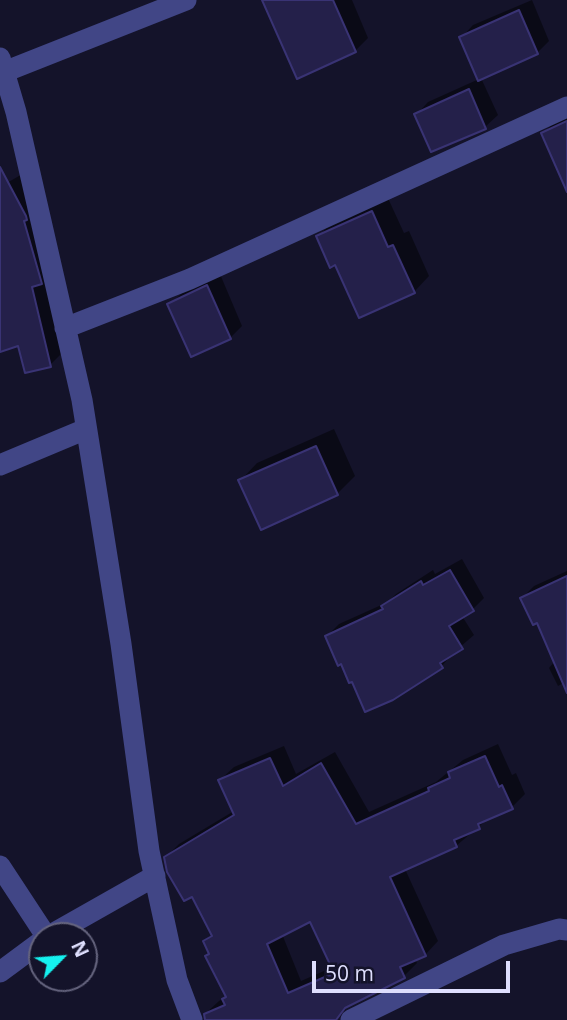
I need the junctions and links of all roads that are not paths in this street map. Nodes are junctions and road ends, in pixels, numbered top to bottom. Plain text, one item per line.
1 (186, 0) edge
2 (2, 65) edge
3 (567, 107) edge
4 (65, 328) junction
5 (86, 429) junction
6 (0, 465) edge
7 (0, 866) edge
8 (155, 876) junction
9 (38, 922) edge
10 (73, 922) edge
11 (567, 930) edge
12 (28, 951) edge
13 (0, 972) edge
14 (192, 1020) edge
15 (351, 1020) edge

1 - 2 street
2 - 4 street
3 - 4 street
4 - 5 street
5 - 6 street
5 - 8 street
7 - 9 street
8 - 10 street
8 - 14 street
11 - 15 street
12 - 13 street

